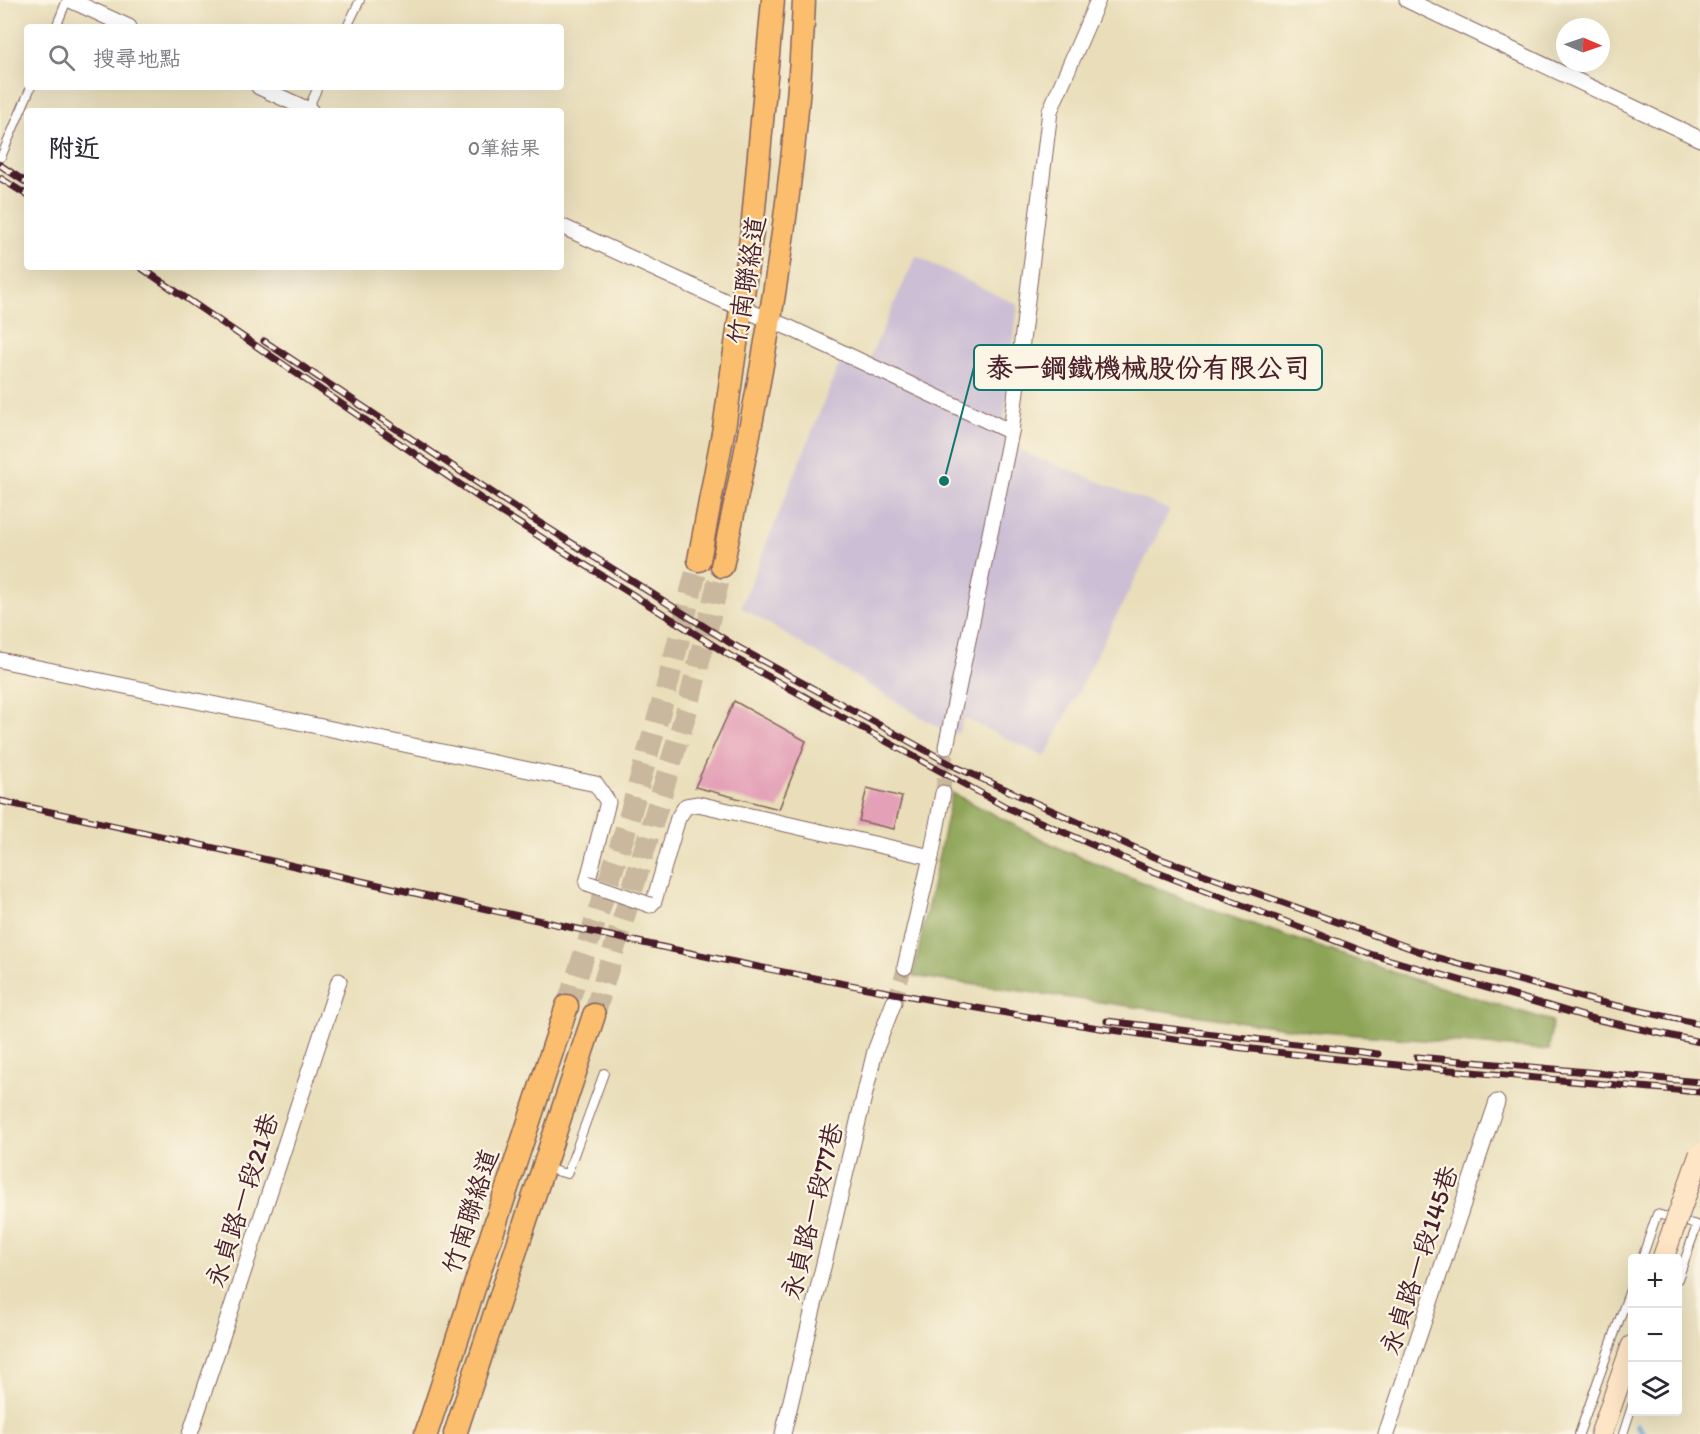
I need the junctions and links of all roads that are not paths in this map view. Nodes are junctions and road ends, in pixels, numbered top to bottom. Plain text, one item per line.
1 (69, 0) edge
2 (360, 0) edge
3 (773, 0) edge
4 (804, 0) edge
5 (1098, 0) edge
6 (1407, 0) edge
7 (57, 24) edge
8 (122, 24) edge
9 (348, 24) edge
10 (30, 90) edge
11 (266, 90) edge
12 (317, 90) edge
13 (306, 108) edge
14 (311, 108) edge
15 (1700, 139) edge
16 (1, 157) edge
17 (564, 227) edge
18 (740, 308) junction
19 (770, 319) junction
20 (1011, 432) junction
21 (699, 560) tunnel mouth
22 (722, 566) tunnel mouth
23 (0, 660) edge
24 (946, 747) tunnel mouth
25 (943, 793) tunnel mouth
26 (932, 857) junction
27 (905, 967) tunnel mouth
28 (339, 981) dead end
29 (894, 1002) tunnel mouth
30 (567, 1006) tunnel mouth
31 (594, 1015) tunnel mouth
32 (604, 1073) dead end
33 (1497, 1102) dead end
34 (1700, 1154) edge
35 (543, 1168) junction
36 (1643, 1254) edge
37 (1664, 1254) edge
38 (1682, 1265) edge
39 (1628, 1295) edge
40 (1628, 1357) edge
41 (1629, 1416) edge
42 (190, 1434) edge
43 (426, 1434) edge
44 (455, 1434) edge
45 (783, 1434) edge
46 (1386, 1434) edge
47 (1579, 1434) edge
48 (1601, 1434) edge
49 (1623, 1434) edge

1 - 7 lane
1 - 8 street
2 - 9 lane
3 - 18 main road, 竹南聯絡道
4 - 19 main road, 竹南聯絡道
5 - 20 street
6 - 15 street
10 - 16 lane
11 - 13 street
12 - 14 lane
17 - 18 street
18 - 19 street
18 - 21 main road, 竹南聯絡道
19 - 20 street
19 - 22 main road, 竹南聯絡道
20 - 24 street
23 - 26 street, bridge
25 - 26 street
26 - 27 street
28 - 42 street, 永貞路一段21巷
29 - 45 street, 永貞路一段77巷
30 - 43 main road, 竹南聯絡道
31 - 35 main road
32 - 35 lane
33 - 46 street, 永貞路一段145巷
34 - 37 street, bridge
35 - 44 main road
36 - 38 lane
39 - 47 lane
40 - 48 street
41 - 49 lane

